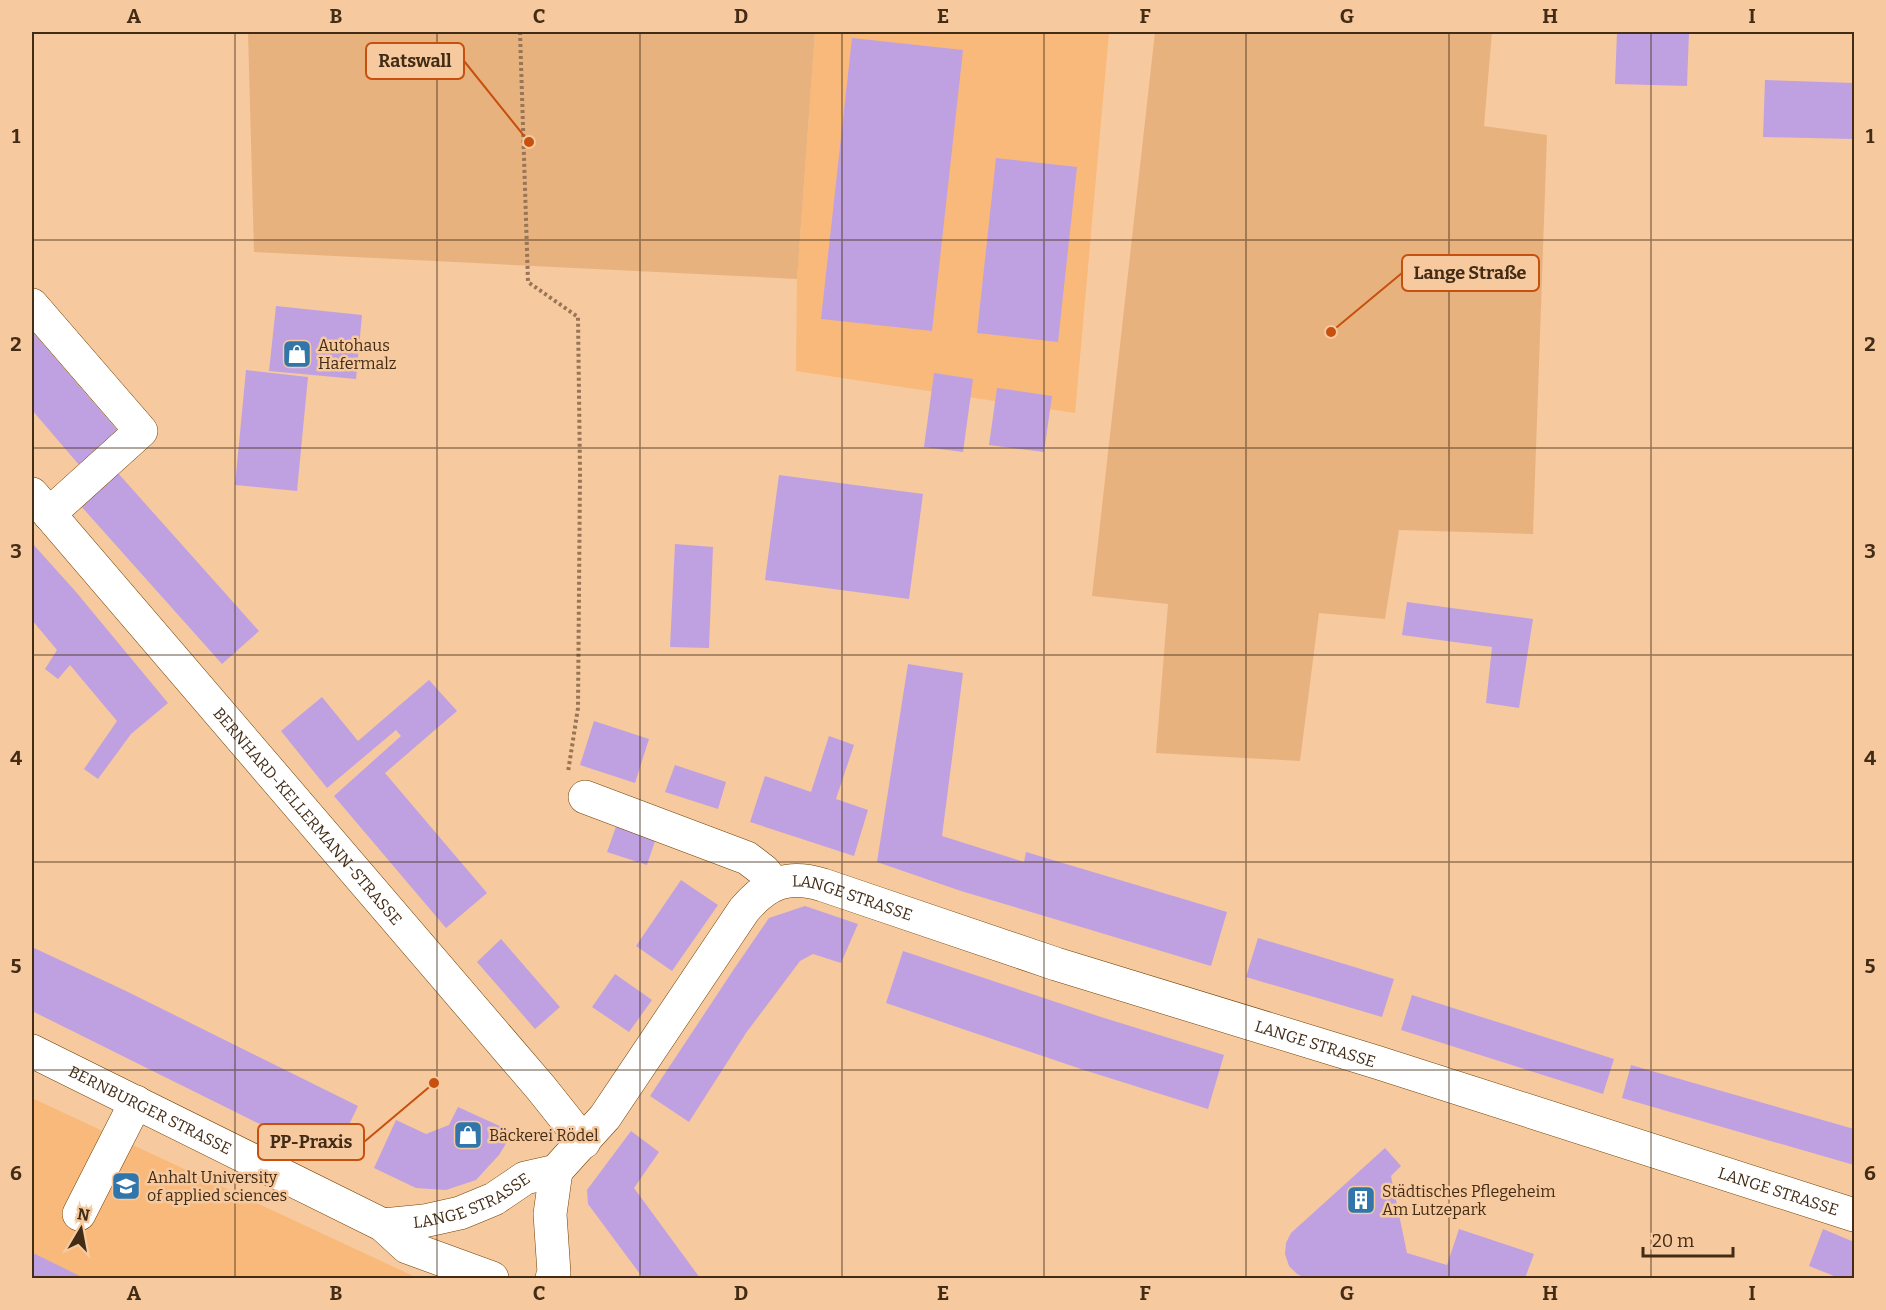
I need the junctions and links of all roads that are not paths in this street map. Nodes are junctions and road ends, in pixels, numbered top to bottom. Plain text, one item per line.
1 (32, 305) edge
2 (40, 504) edge
3 (585, 797) road end
4 (774, 884) junction
5 (32, 1051) edge
6 (136, 1102) junction
7 (584, 1142) junction
8 (556, 1171) junction
9 (79, 1214) dead end
10 (1854, 1215) edge
11 (383, 1225) junction
12 (492, 1278) edge
13 (552, 1278) edge

1 - 2 main road
2 - 7 main road, BERNHARD-KELLERMANN-STRASSE
3 - 4 main road, LANGE STRASSE
4 - 7 main road, LANGE STRASSE
4 - 10 main road, LANGE STRASSE
5 - 6 main road, BERNBURGER STRASSE
6 - 9 main road
6 - 11 main road, BERNBURGER STRASSE
7 - 8 main road, LANGE STRASSE
8 - 11 main road, LANGE STRASSE
8 - 13 main road, LANGE STRASSE
11 - 12 main road, BERNBURGER STRASSE

